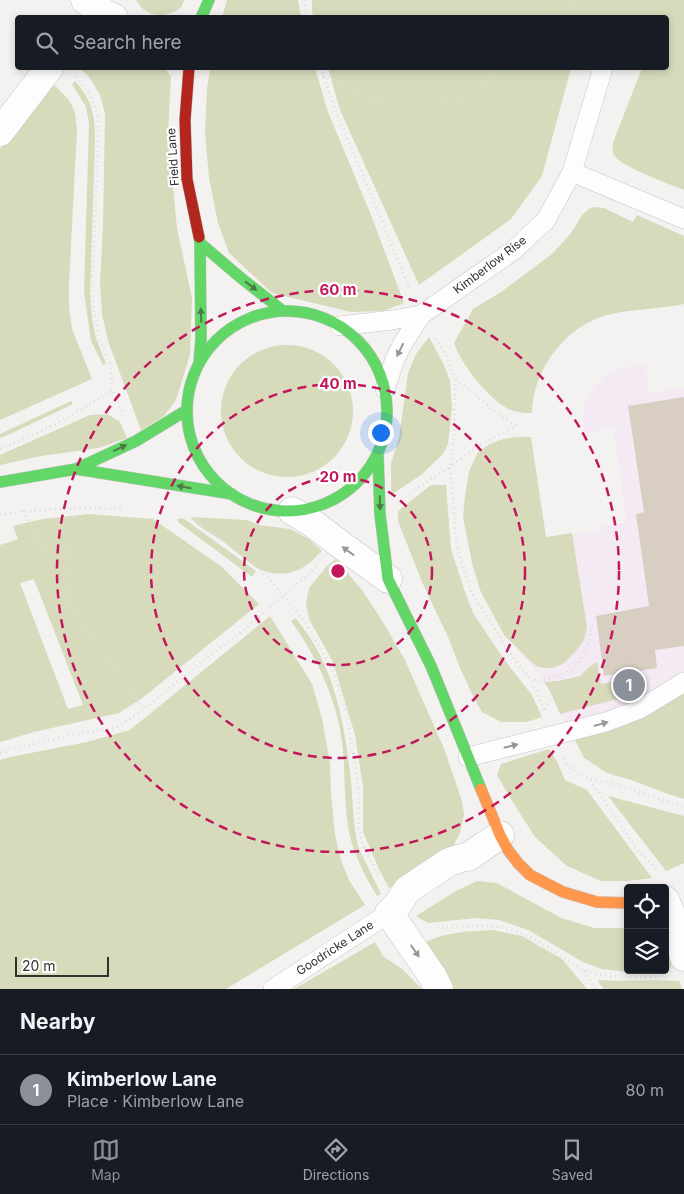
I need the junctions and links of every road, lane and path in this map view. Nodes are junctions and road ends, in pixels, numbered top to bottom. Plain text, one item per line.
1 (209, 0) edge
2 (305, 0) edge
3 (578, 0) edge
4 (202, 15) edge
5 (307, 15) edge
6 (558, 15) edge
7 (189, 70) edge
8 (322, 70) edge
9 (498, 70) edge
10 (602, 70) edge
11 (62, 71) edge
12 (323, 76) junction
13 (0, 132) edge
14 (572, 172) junction
15 (684, 219) edge
16 (200, 243) junction
17 (283, 311) junction
18 (421, 315) junction
19 (340, 326) junction
20 (199, 364) junction
21 (455, 379) junction
22 (385, 389) junction
23 (187, 410) junction
24 (0, 449) edge
25 (378, 455) junction
26 (450, 467) junction
27 (76, 469) junction
28 (0, 482) edge
29 (232, 494) junction
30 (409, 494) dead end
31 (62, 509) junction
32 (128, 509) dead end
33 (23, 511) junction
34 (292, 511) junction
35 (0, 516) edge
36 (187, 516) dead end
37 (325, 559) dead end
38 (388, 579) junction
39 (284, 595) junction
40 (73, 610) junction
41 (591, 625) dead end
42 (564, 675) junction
43 (529, 677) junction
44 (684, 682) edge
45 (144, 709) junction
46 (544, 710) junction
47 (554, 736) junction
48 (0, 753) edge
49 (468, 757) junction
50 (590, 779) junction
51 (684, 807) edge
52 (500, 835) junction
53 (661, 884) edge
54 (669, 892) edge
55 (684, 892) edge
56 (624, 903) edge
57 (669, 907) edge
58 (396, 917) junction
59 (675, 966) edge
60 (584, 970) junction
61 (272, 989) edge
62 (440, 989) edge
63 (595, 989) edge

1 - 4 street
2 - 5 path
3 - 6 path
7 - 16 street, Field Lane
8 - 12 path
9 - 12 path
10 - 14 lane, Kimberlow Rise
11 - 13 street
11 - 24 path
12 - 18 path
14 - 15 lane
14 - 18 lane, Kimberlow Rise
16 -> 17 street
20 -> 16 street, Field Lane
17 - 19 street, Field Lane
17 - 20 street, Field Lane
18 - 19 lane, Kimberlow Rise
18 - 21 path
18 -> 22 lane, Kimberlow Rise
19 - 22 street, Field Lane
20 - 23 street, Field Lane
21 - 26 path
21 - 26 path
22 - 25 street, Field Lane
27 -> 23 street, Field Lane
23 - 29 street, Field Lane
25 - 34 street, Field Lane
25 -> 38 street
26 - 30 path
26 - 43 path
27 - 28 street, Field Lane
29 -> 27 street, Field Lane
29 - 34 street, Field Lane
31 - 32 path
31 - 33 path
31 - 40 path
33 - 35 path
33 - 40 path
38 -> 34 street
36 - 39 path
37 - 39 path
38 - 49 street
39 - 45 path
39 - 58 path
40 - 45 path
41 - 42 path
42 - 43 path
42 - 46 path
43 - 46 path
47 -> 44 lane
45 - 48 path
46 - 47 path
49 -> 47 lane
47 - 50 path
49 - 52 street
50 - 51 path
50 - 53 path
52 - 56 street
52 - 58 street, Goodricke Lane
54 - 55 street
57 - 59 street
58 - 60 path
58 - 61 lane, Goodricke Lane
58 -> 62 street
59 - 60 path
60 - 63 path

